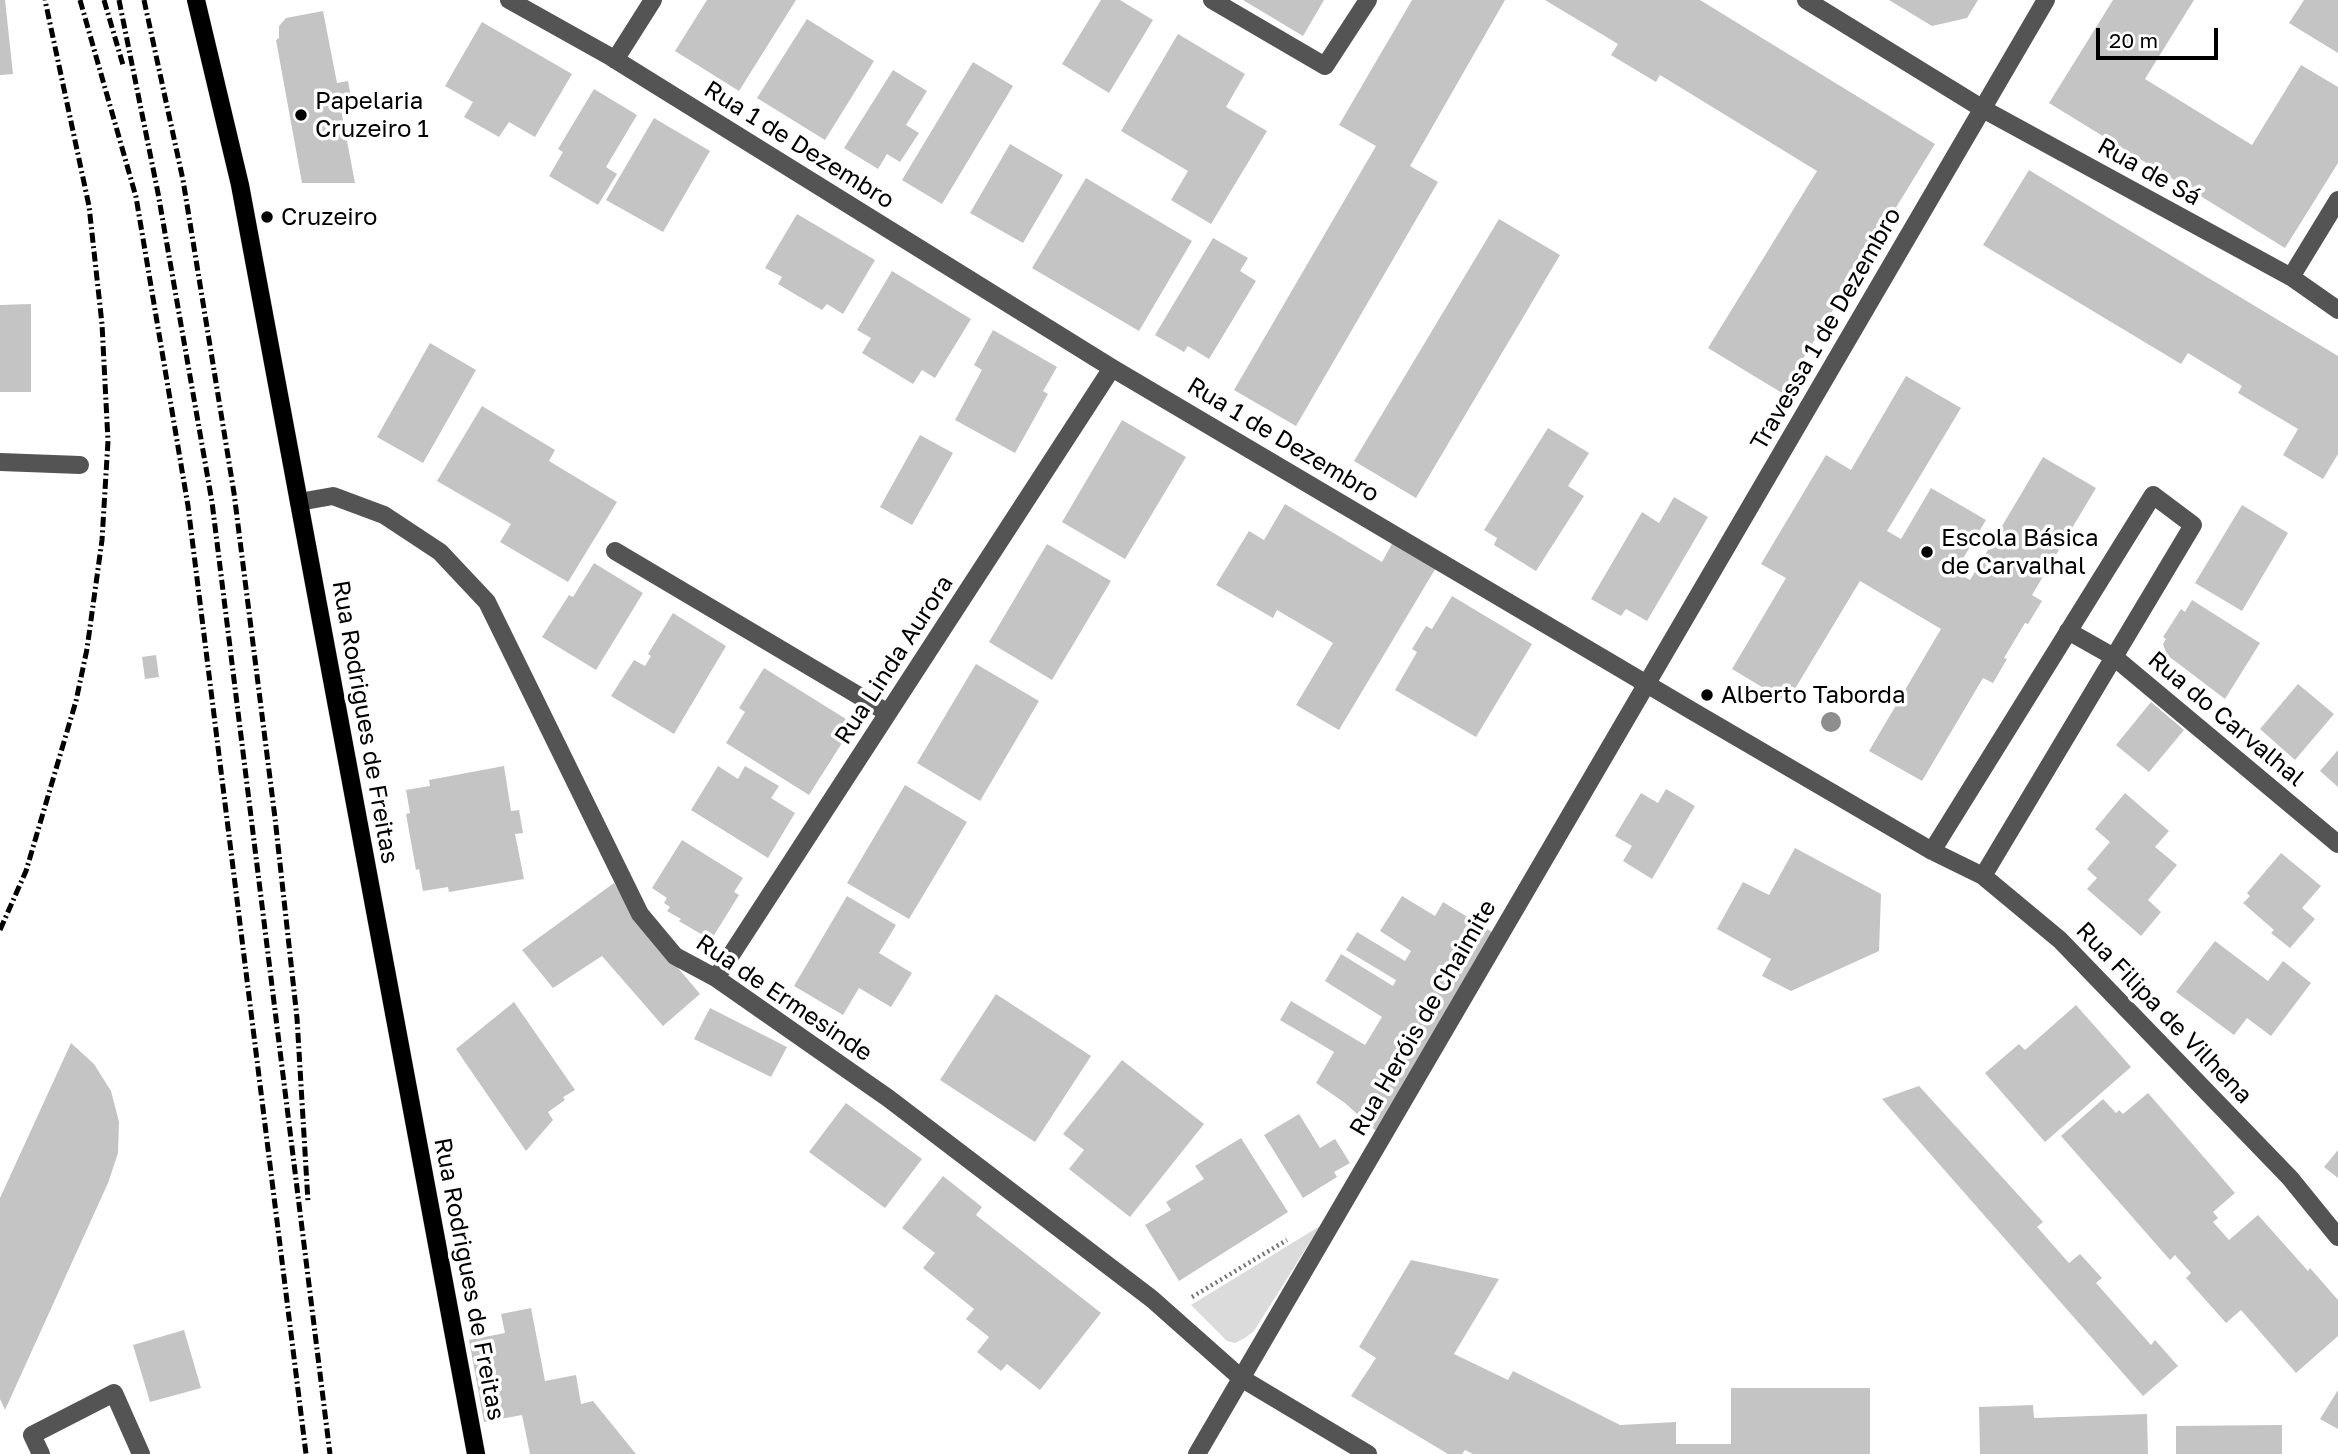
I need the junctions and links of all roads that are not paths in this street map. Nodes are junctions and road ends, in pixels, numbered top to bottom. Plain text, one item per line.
1 (196, 0) edge
2 (509, 0) edge
3 (653, 0) edge
4 (1212, 0) edge
5 (1368, 0) edge
6 (1806, 0) edge
7 (2046, 0) edge
8 (615, 61) junction
9 (1983, 109) junction
10 (2338, 200) edge
11 (2291, 277) junction
12 (2338, 310) edge
13 (1112, 368) junction
14 (0, 462) edge
15 (80, 465) dead end
16 (299, 502) junction
17 (615, 551) dead end
18 (2068, 631) junction
19 (2114, 657) junction
20 (1647, 683) junction
21 (888, 713) junction
22 (2338, 844) edge
23 (1932, 850) junction
24 (1983, 876) junction
25 (716, 978) junction
26 (2338, 1237) edge
27 (1241, 1378) junction
28 (41, 1454) edge
29 (141, 1454) edge
30 (477, 1454) edge
31 (1197, 1454) edge
32 (1368, 1454) edge

1 - 16 main road, Rua Rodrigues de Freitas
2 - 8 street, Rua 1 de Dezembro
3 - 8 street
4 - 5 street
6 - 9 street, Rua de Sá
7 - 9 street, Travessa 1 de Dezembro
8 - 13 street, Rua 1 de Dezembro
9 - 11 street, Rua de Sá
9 - 20 street, Travessa 1 de Dezembro
10 - 11 street
11 - 12 street, Rua de Sá
13 - 20 street, Rua 1 de Dezembro
13 - 21 street, Rua Linda Aurora
14 - 15 street
16 - 25 street, Rua de Ermesinde
16 - 30 main road, Rua Rodrigues de Freitas
17 - 21 street
18 - 19 street, Rua do Carvalhal
18 - 19 street
18 - 23 street
19 - 22 street, Rua do Carvalhal
19 - 24 street
20 - 23 street, Rua 1 de Dezembro
20 - 27 street, Rua Heróis de Chaimite
21 - 25 street, Rua Linda Aurora
23 - 24 street, Rua Filipa de Vilhena
24 - 26 street, Rua Filipa de Vilhena
25 - 27 street, Rua de Ermesinde
27 - 31 street, Rua Heróis de Chaimite
27 - 32 street, Rua de Ermesinde
28 - 29 street

